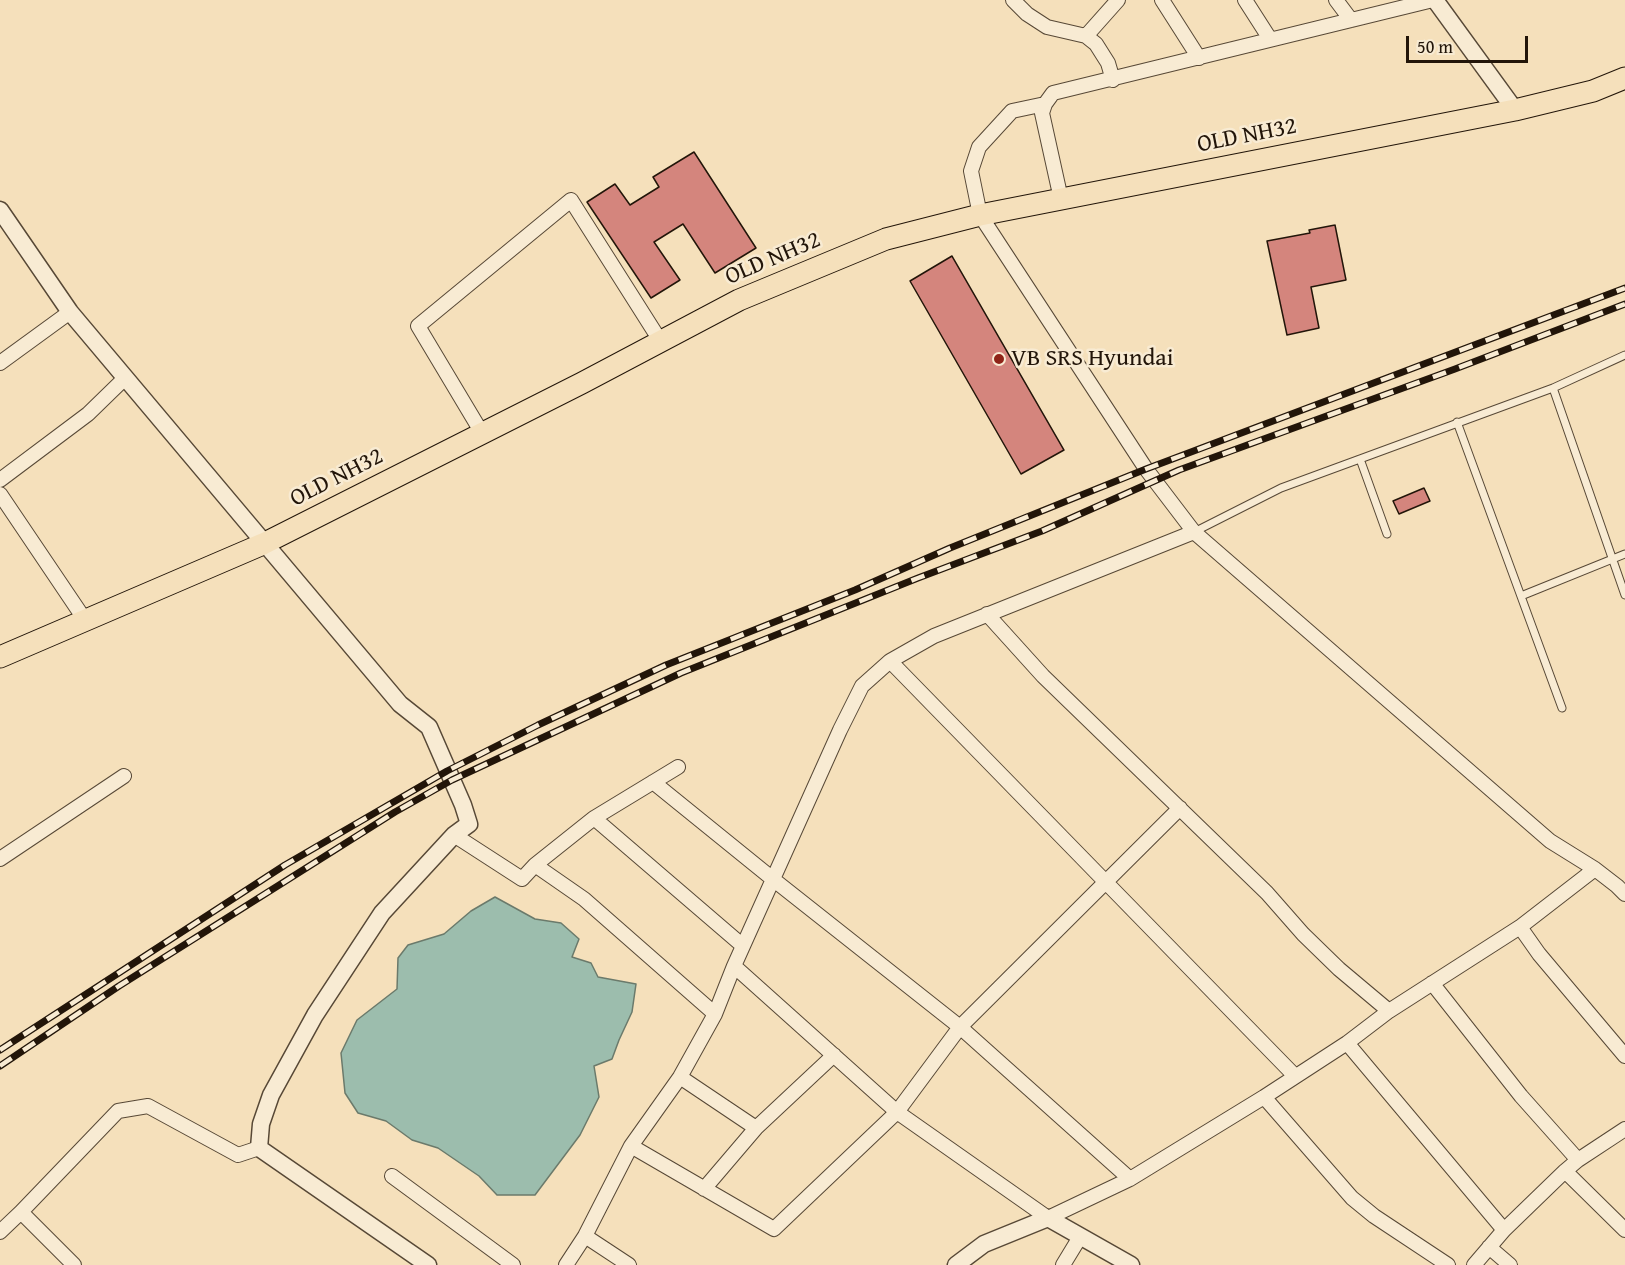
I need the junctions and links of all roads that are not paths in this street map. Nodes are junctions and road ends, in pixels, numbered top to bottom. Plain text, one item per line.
1 (1013, 0) edge
2 (1118, 0) edge
3 (1162, 0) edge
4 (1245, 0) edge
5 (1336, 0) edge
6 (1434, 0) edge
7 (1351, 20) junction
8 (1086, 36) junction
9 (1270, 39) junction
10 (1199, 58) junction
11 (1625, 78) edge
12 (1113, 80) junction
13 (1045, 104) junction
14 (1515, 110) junction
15 (1062, 199) junction
16 (0, 210) edge
17 (980, 215) junction
18 (70, 312) junction
19 (661, 342) junction
20 (1625, 355) edge
21 (0, 363) edge
22 (125, 378) junction
23 (1553, 388) junction
24 (1457, 422) junction
25 (482, 434) junction
26 (1360, 459) junction
27 (0, 480) edge
28 (0, 494) edge
29 (1194, 532) junction
30 (1387, 534) dead end
31 (263, 544) junction
32 (1625, 554) edge
33 (1612, 559) junction
34 (1625, 595) edge
35 (1521, 596) junction
36 (987, 614) junction
37 (85, 620) junction
38 (0, 657) edge
39 (890, 661) junction
40 (1562, 708) dead end
41 (678, 766) dead end
42 (124, 776) dead end
43 (653, 782) junction
44 (1180, 808) junction
45 (594, 818) junction
46 (454, 835) junction
47 (0, 859) edge
48 (535, 865) junction
49 (1595, 869) junction
50 (774, 880) junction
51 (1107, 882) junction
52 (1622, 886) edge
53 (1520, 927) junction
54 (743, 946) junction
55 (734, 966) junction
56 (1432, 983) junction
57 (1389, 1011) junction
58 (715, 1014) junction
59 (960, 1027) junction
60 (1347, 1043) junction
61 (834, 1055) junction
62 (1625, 1056) edge
63 (1295, 1076) junction
64 (680, 1077) junction
65 (1264, 1097) junction
66 (897, 1112) junction
67 (756, 1128) junction
68 (1625, 1129) edge
69 (631, 1146) junction
70 (260, 1148) junction
71 (1578, 1160) junction
72 (1565, 1171) junction
73 (393, 1176) dead end
74 (1131, 1179) junction
75 (704, 1189) junction
76 (21, 1212) junction
77 (1048, 1218) junction
78 (1504, 1230) junction
79 (1625, 1230) edge
80 (0, 1232) edge
81 (585, 1236) junction
82 (1080, 1237) junction
83 (1489, 1247) junction
84 (74, 1265) edge
85 (429, 1265) edge
86 (513, 1265) edge
87 (566, 1265) edge
88 (629, 1265) edge
89 (956, 1265) edge
90 (1063, 1265) edge
91 (1131, 1265) edge
92 (1448, 1265) edge
93 (1474, 1265) edge
94 (1510, 1265) edge

1 - 8 street
2 - 8 street
3 - 10 street
4 - 9 street
5 - 7 street
6 - 7 street
6 - 14 street
7 - 9 street
8 - 12 street
9 - 10 street
10 - 12 street
11 - 14 main road, OLD NH32
12 - 13 street
13 - 15 street
13 - 17 street
14 - 15 main road, OLD NH32
15 - 17 main road, OLD NH32
16 - 18 street
17 - 19 main road, OLD NH32
17 - 29 street
18 - 21 street
18 - 22 street
19 - 25 main road, OLD NH32
19 - 25 street
20 - 23 lane
22 - 27 street
22 - 31 street
23 - 24 lane
23 - 33 lane
24 - 26 lane
24 - 35 lane
25 - 31 main road, OLD NH32
26 - 29 lane
26 - 30 lane
28 - 37 street
29 - 36 street
29 - 49 street
31 - 37 main road, OLD NH32
31 - 46 street
32 - 33 lane
33 - 34 lane
33 - 35 lane
35 - 40 lane
36 - 39 street
36 - 44 street
37 - 38 main road, OLD NH32
39 - 50 street
39 - 51 street
41 - 43 street
42 - 47 street
43 - 45 street
43 - 50 street
44 - 51 street
44 - 57 street
45 - 48 street
45 - 54 street
46 - 48 street
46 - 70 street
48 - 58 street
49 - 52 street
49 - 53 street
50 - 54 street
50 - 59 street
51 - 59 street
51 - 63 street
53 - 56 street
53 - 62 street
54 - 55 street
55 - 58 street
55 - 61 street
56 - 57 street
56 - 71 street
57 - 60 street
58 - 64 street
59 - 66 street
59 - 74 street
60 - 63 street
60 - 78 street
61 - 66 street
61 - 67 street
63 - 65 street
64 - 67 street
64 - 69 street
65 - 74 street
65 - 92 street
66 - 75 street
66 - 77 street
67 - 75 street
68 - 71 street
69 - 75 street
69 - 81 street
70 - 76 street
70 - 85 street
71 - 72 street
72 - 78 street
72 - 79 street
73 - 86 street
74 - 77 street
76 - 80 street
76 - 84 street
77 - 82 street
77 - 89 street
78 - 83 street
81 - 87 street
81 - 88 street
82 - 90 street
82 - 91 street
83 - 93 street
83 - 94 street

